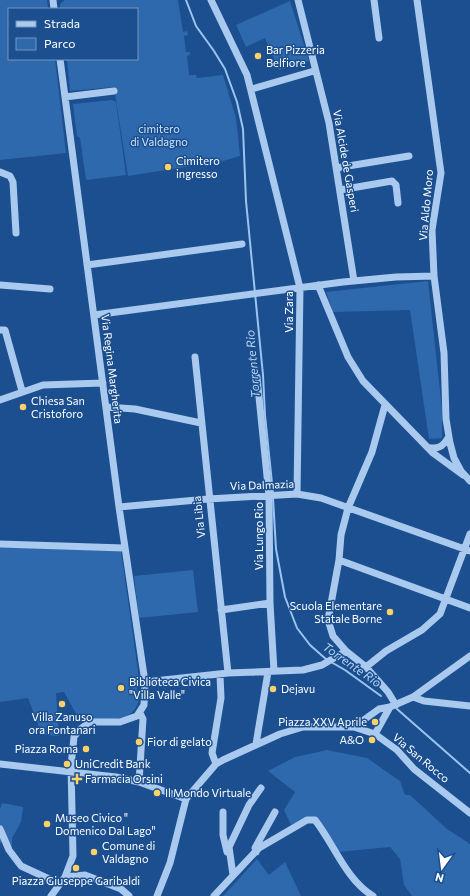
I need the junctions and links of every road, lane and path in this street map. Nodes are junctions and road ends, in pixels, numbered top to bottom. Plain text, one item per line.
1 (210, 0) edge
2 (298, 0) edge
3 (374, 0) edge
4 (417, 0) edge
5 (379, 38) dead end
6 (60, 60) edge
7 (314, 71) junction
8 (252, 89) junction
9 (114, 91) dead end
10 (65, 97) junction
11 (409, 156) dead end
12 (336, 168) junction
13 (0, 172) edge
14 (340, 190) junction
15 (398, 203) dead end
16 (16, 233) dead end
17 (242, 244) dead end
18 (88, 265) junction
19 (434, 276) junction
20 (354, 281) junction
21 (0, 285) edge
22 (318, 285) junction
23 (300, 288) junction
24 (50, 289) dead end
25 (94, 316) junction
26 (0, 330) edge
27 (195, 357) dead end
28 (257, 377) dead end
29 (103, 383) junction
30 (22, 391) junction
31 (0, 400) edge
32 (385, 405) junction
33 (106, 407) junction
34 (201, 423) junction
35 (448, 438) junction
36 (427, 447) junction
37 (468, 478) edge
38 (297, 494) junction
39 (273, 495) junction
40 (208, 498) junction
41 (119, 507) junction
42 (348, 508) junction
43 (470, 534) edge
44 (0, 544) edge
45 (124, 548) junction
46 (467, 551) edge
47 (339, 560) junction
48 (447, 599) junction
49 (270, 603) junction
50 (470, 608) edge
51 (221, 610) junction
52 (346, 651) junction
53 (470, 656) edge
54 (366, 667) junction
55 (271, 671) junction
56 (224, 674) junction
57 (145, 682) junction
58 (413, 697) junction
59 (393, 706) junction
60 (470, 706) edge
61 (140, 713) junction
62 (366, 718) junction
63 (354, 727) junction
64 (365, 731) junction
65 (375, 734) junction
66 (256, 744) junction
67 (0, 764) edge
68 (216, 764) junction
69 (71, 772) junction
70 (139, 782) junction
71 (261, 788) dead end
72 (186, 800) junction
73 (461, 806) junction
74 (470, 808) edge
75 (223, 812) dead end
76 (275, 812) dead end
77 (470, 813) edge
78 (1, 833) edge
79 (256, 852) junction
80 (65, 877) junction
81 (230, 877) junction
82 (60, 884) junction
83 (51, 896) edge
84 (128, 896) edge
85 (157, 896) edge
86 (214, 896) edge
87 (373, 896) edge

1 - 8 street, Via Zara
2 - 7 street, Via Alcide de Gasperi
3 - 5 street
4 - 19 street, Via Aldo Moro
6 - 10 street, Via Regina Margherita
7 - 8 street
7 - 12 street, Via Alcide de Gasperi
8 - 23 street, Via Zara
9 - 10 street
10 - 18 street, Via Regina Margherita
11 - 12 street
12 - 14 street, Via Alcide de Gasperi
13 - 16 street
14 - 15 street
14 - 20 street, Via Alcide de Gasperi
17 - 18 street
18 - 25 street, Via Regina Margherita
19 - 20 street
19 - 35 street, Via Aldo Moro
20 - 22 street
21 - 24 street
22 - 23 street
22 - 32 street
23 - 25 street
23 - 38 street, Via Zara
25 - 29 street, Via Regina Margherita
26 - 30 street
27 - 34 street, Via Libia
28 - 39 street, Via Lungo Rio
29 - 30 street
29 - 33 street, Via Regina Margherita
30 - 31 street
32 - 36 street
32 - 42 street
33 - 34 street
33 - 41 street, Via Regina Margherita
34 - 40 street, Via Libia
35 - 36 street
35 - 37 street, Via Aldo Moro
36 - 37 street
38 - 39 street, Via Dalmazia
38 - 42 street, Via Dalmazia
39 - 40 street, Via Dalmazia
39 - 49 street, Via Lungo Rio
40 - 41 street, Via Dalmazia
40 - 51 street, Via Libia
41 - 45 street, Via Regina Margherita
42 - 46 street, Via Dalmazia
42 - 47 street
43 - 46 street
44 - 45 street
45 - 57 street, Via Regina Margherita
46 - 48 street
47 - 48 street
47 - 52 street
48 - 50 street
48 - 54 street
49 - 51 street
49 - 55 street, Via Lungo Rio
51 - 56 street, Via Libia
52 - 54 street
52 - 55 street
53 - 58 street
54 - 59 street
55 - 56 street
55 - 66 street, Via Lungo Rio
56 - 57 street
56 - 68 street, Via Libia
57 - 61 street, Via Regina Margherita
58 - 59 street
58 - 60 street
59 - 62 street
59 - 65 street
61 - 69 street
61 - 70 street, Via Regina Margherita
62 - 63 street
62 - 64 street
63 - 64 street, Via San Rocco
63 - 66 street, Via San Rocco
64 - 65 street, Via San Rocco
65 - 73 street, Via San Rocco
66 - 68 street, Via San Rocco
67 - 69 street
68 - 72 street
69 - 70 street
69 - 80 street
70 - 72 street
71 - 81 street
72 - 85 street
73 - 74 street
73 - 77 street, Via San Rocco
75 - 81 street
76 - 79 street
78 - 82 street
79 - 81 street
79 - 87 street
80 - 82 street
80 - 84 street
81 - 86 street
82 - 83 street

